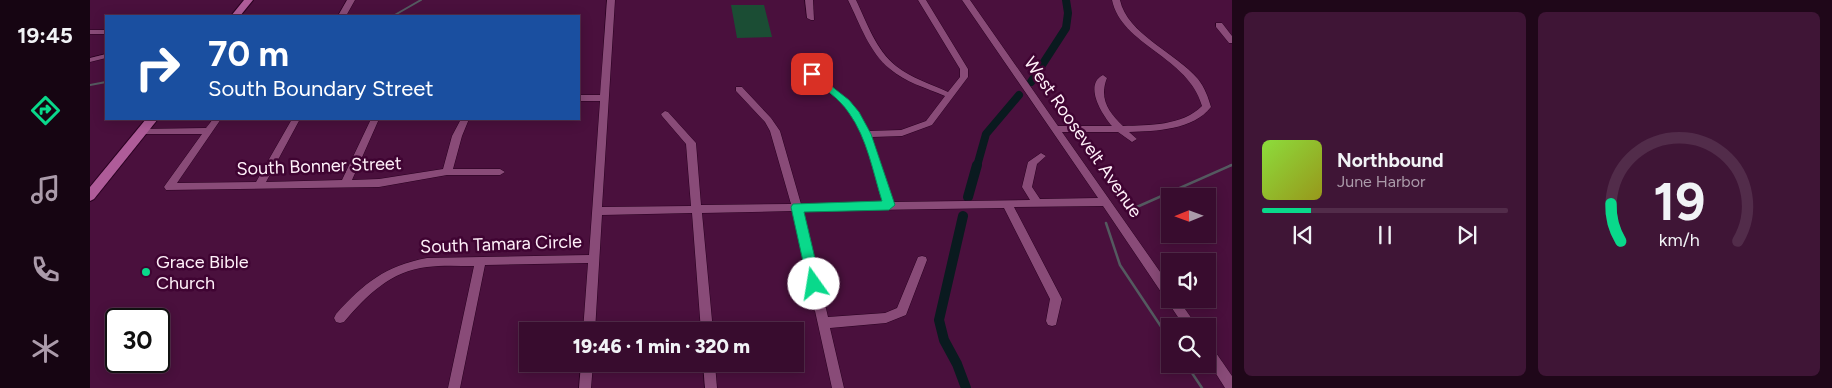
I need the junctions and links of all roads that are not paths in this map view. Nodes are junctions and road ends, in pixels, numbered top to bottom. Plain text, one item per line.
1 (249, 0) edge
2 (351, 0) edge
3 (611, 0) edge
4 (809, 0) edge
5 (852, 0) edge
6 (922, 0) edge
7 (966, 0) edge
8 (1116, 0) edge
9 (343, 14) dead end
10 (236, 15) edge
11 (811, 18) dead end
12 (1219, 25) dead end
13 (90, 32) edge
14 (105, 32) edge
15 (1232, 41) edge
16 (104, 55) edge
17 (90, 60) edge
18 (812, 74) dead end
19 (1103, 78) dead end
20 (739, 89) dead end
21 (949, 95) junction
22 (580, 98) edge
23 (604, 98) junction
24 (665, 114) dead end
25 (295, 120) edge
26 (375, 120) edge
27 (465, 120) edge
28 (213, 124) edge
29 (147, 125) edge
30 (1056, 129) junction
31 (1119, 129) junction
32 (866, 134) junction
33 (1132, 139) dead end
34 (1041, 156) dead end
35 (447, 172) junction
36 (500, 172) dead end
37 (345, 184) junction
38 (259, 185) junction
39 (90, 196) edge
40 (1107, 202) junction
41 (1007, 204) junction
42 (1038, 204) junction
43 (889, 205) junction
44 (797, 207) junction
45 (697, 210) junction
46 (597, 211) junction
47 (593, 259) junction
48 (922, 260) dead end
49 (480, 261) junction
50 (1161, 282) edge
51 (340, 318) dead end
52 (1052, 321) dead end
53 (590, 322) edge
54 (706, 322) edge
55 (823, 323) junction
56 (1216, 362) edge
57 (587, 372) edge
58 (710, 372) edge
59 (1231, 383) edge
60 (454, 388) edge
61 (586, 388) edge
62 (711, 388) edge
63 (838, 388) edge

1 - 10 main road
2 - 9 street
3 - 23 street
4 - 11 street
5 - 21 street
6 - 21 street
7 - 30 street, West Roosevelt Avenue
8 - 31 street
12 - 15 street
13 - 14 street
16 - 17 street
18 - 32 street
19 - 31 street
20 - 44 street
21 - 32 street
22 - 23 street
23 - 46 street
24 - 45 street
25 - 38 street
26 - 37 street
27 - 35 street
28 - 29 street
28 - 38 street, South Bonner Street
29 - 39 main road
30 - 31 street
30 - 40 street, West Roosevelt Avenue
31 - 33 street
32 - 43 street
34 - 42 street
35 - 36 street, South Bonner Street
35 - 37 street, South Bonner Street
37 - 38 street, South Bonner Street
40 - 42 street
40 - 50 street, West Roosevelt Avenue
41 - 42 street
41 - 43 street
41 - 52 street
43 - 44 street
44 - 45 street
44 - 55 street
45 - 46 street
45 - 54 street
46 - 47 street
47 - 49 street, South Tamara Circle
47 - 53 street
48 - 55 street
49 - 51 street, South Tamara Circle
49 - 60 street
55 - 63 street
56 - 59 street
57 - 61 street
58 - 62 street

